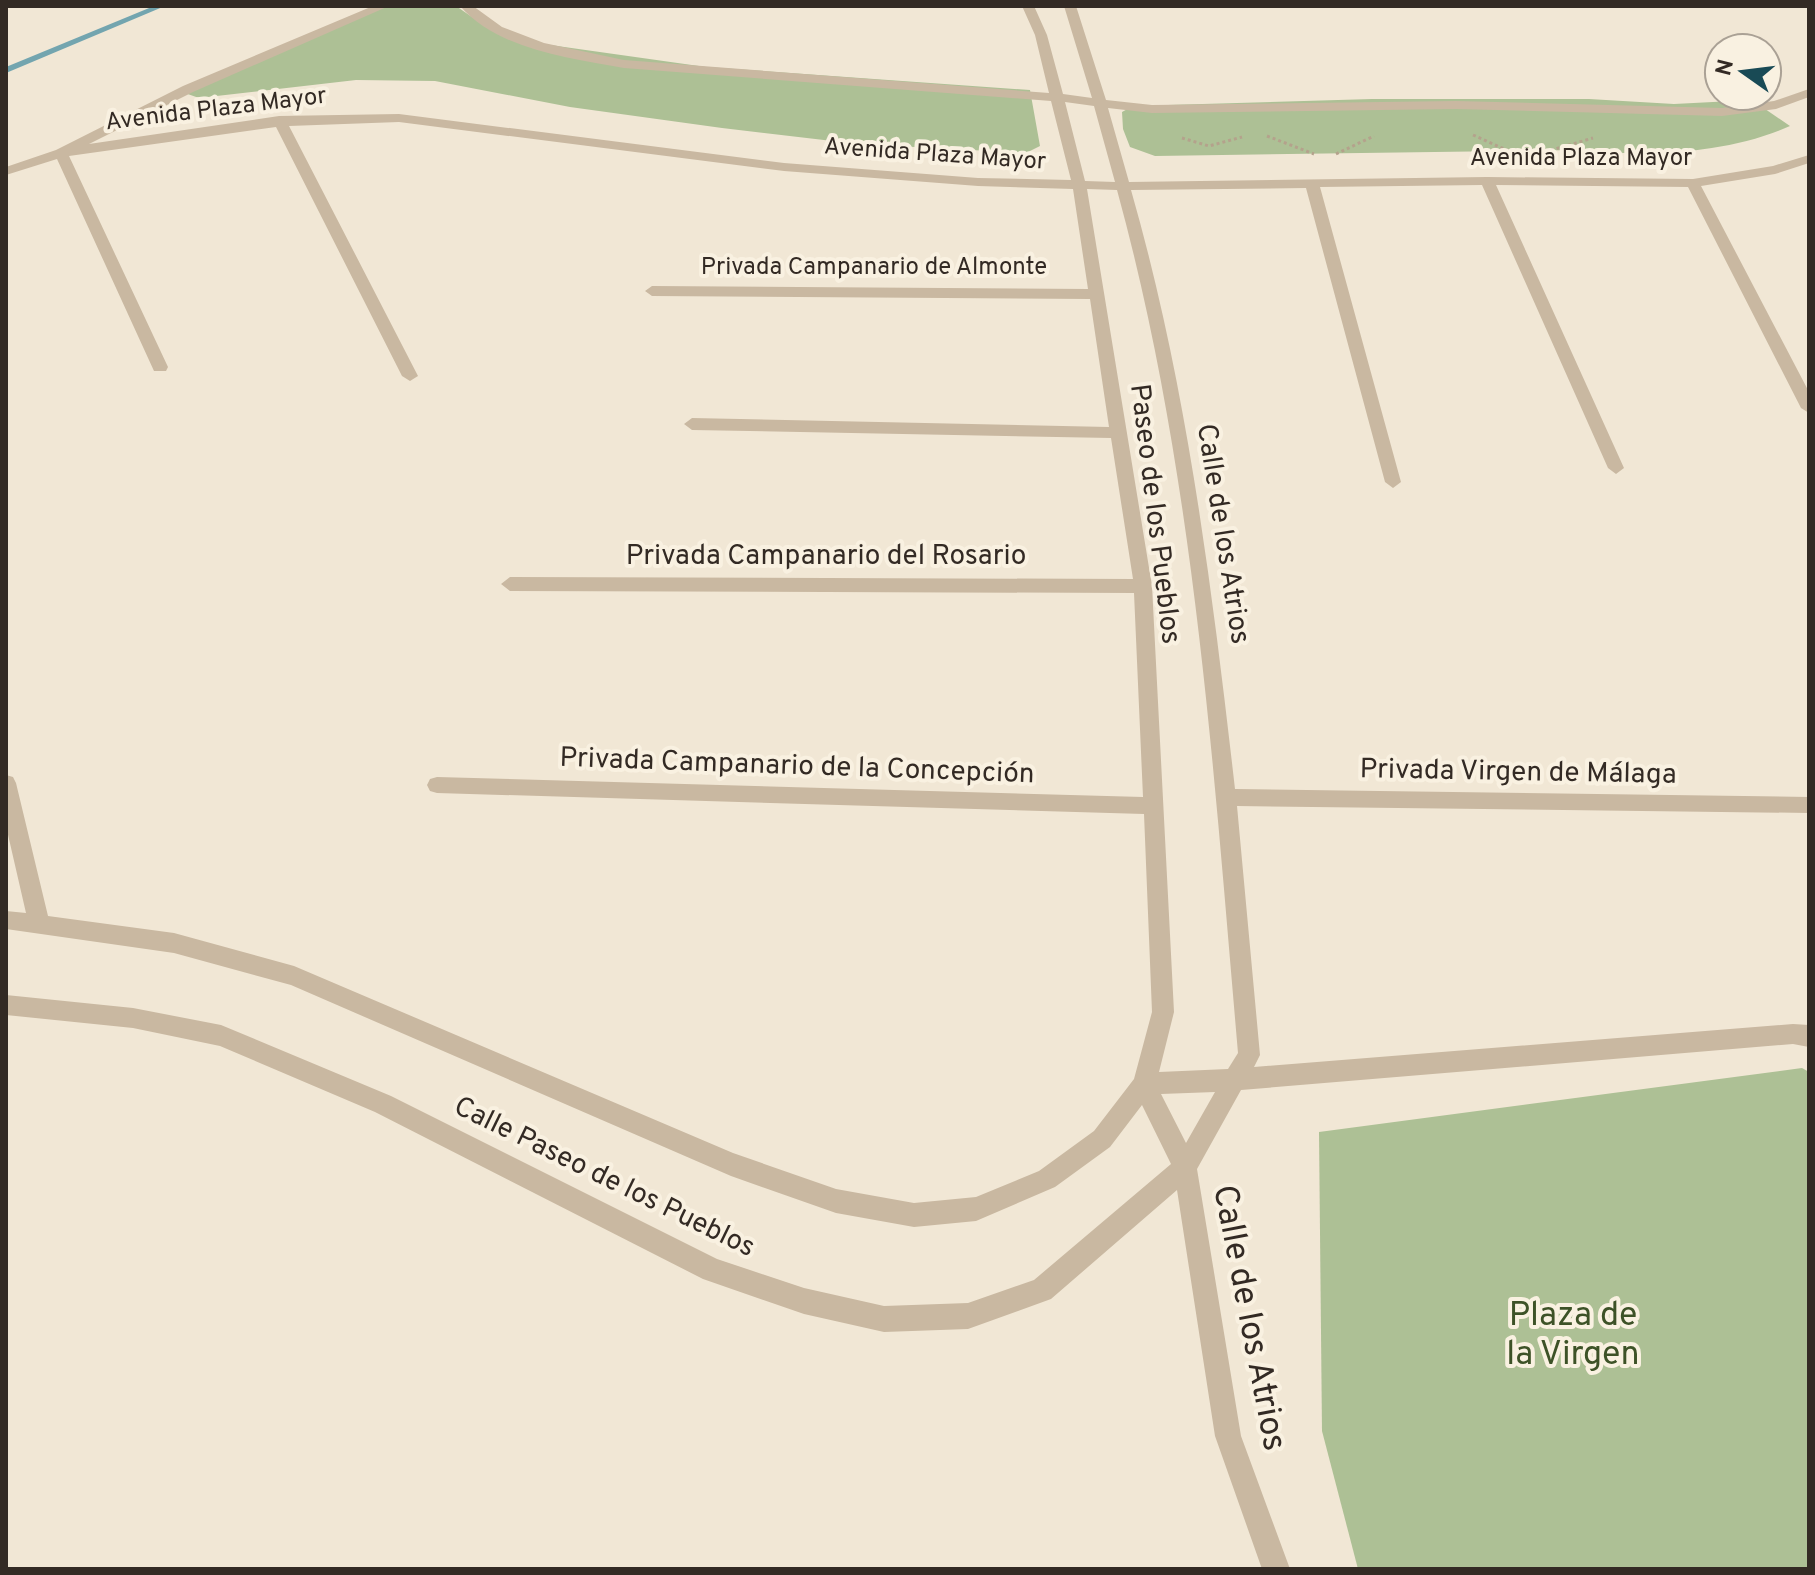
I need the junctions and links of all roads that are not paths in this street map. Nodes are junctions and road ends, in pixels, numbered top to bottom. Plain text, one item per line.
1 (383, 6) edge
2 (466, 6) edge
3 (1028, 6) edge
4 (1070, 6) edge
5 (1809, 93) edge
6 (1055, 97) junction
7 (1100, 104) junction
8 (279, 120) junction
9 (61, 153) junction
10 (1809, 159) edge
11 (35, 164) junction
12 (6, 171) edge
13 (6, 181) edge
14 (1487, 181) junction
15 (1312, 183) junction
16 (1693, 183) junction
17 (1079, 185) junction
18 (1122, 186) junction
19 (652, 291) dead end
20 (1096, 294) junction
21 (160, 367) dead end
22 (410, 376) dead end
23 (1809, 408) edge
24 (692, 424) dead end
25 (1119, 433) junction
26 (1616, 468) dead end
27 (1393, 482) dead end
28 (510, 584) dead end
29 (1143, 586) junction
30 (6, 783) edge
31 (437, 785) dead end
32 (1226, 797) junction
33 (1809, 805) edge
34 (1155, 806) junction
35 (6, 920) edge
36 (39, 922) junction
37 (6, 1005) edge
38 (1809, 1036) edge
39 (1235, 1080) junction
40 (1144, 1084) junction
41 (1185, 1167) junction
42 (1276, 1569) edge

1 - 9 street
2 - 6 street, Avenida Plaza Mayor
3 - 6 street, Paseo de los Pueblos
4 - 7 street, Calle de los Atrios
5 - 7 street, Avenida Plaza Mayor
6 - 7 street, Avenida Plaza Mayor
6 - 17 street, Paseo de los Pueblos
7 - 18 street, Calle de los Atrios
8 - 9 street, Avenida Plaza Mayor
8 - 17 street, Avenida Plaza Mayor
8 - 22 street
9 - 11 street
9 - 21 street
10 - 16 street, Avenida Plaza Mayor
11 - 12 street
11 - 13 street
14 - 15 street, Avenida Plaza Mayor
14 - 16 street, Avenida Plaza Mayor
14 - 26 street
15 - 18 street, Avenida Plaza Mayor
15 - 27 street
16 - 23 street
17 - 18 street, Avenida Plaza Mayor
17 - 20 street, Paseo de los Pueblos
18 - 32 street, Calle de los Atrios
19 - 20 street, Privada Campanario de Almonte
20 - 25 street, Paseo de los Pueblos
24 - 25 street
25 - 29 street, Paseo de los Pueblos
28 - 29 street, Privada Campanario del Rosario
29 - 34 street, Paseo de los Pueblos
30 - 36 street
31 - 34 street, Privada Campanario de la Concepción
32 - 33 street, Privada Virgen de Málaga
32 - 39 street, Calle de los Atrios
34 - 40 street, Paseo de los Pueblos
35 - 36 street, Calle Paseo de los Pueblos
36 - 40 street, Calle Paseo de los Pueblos
37 - 41 street, Calle Paseo de los Pueblos
38 - 39 street
39 - 40 street
39 - 41 street, Calle Paseo de los Pueblos
40 - 41 street, Calle de los Atrios
41 - 42 street, Calle de los Atrios

